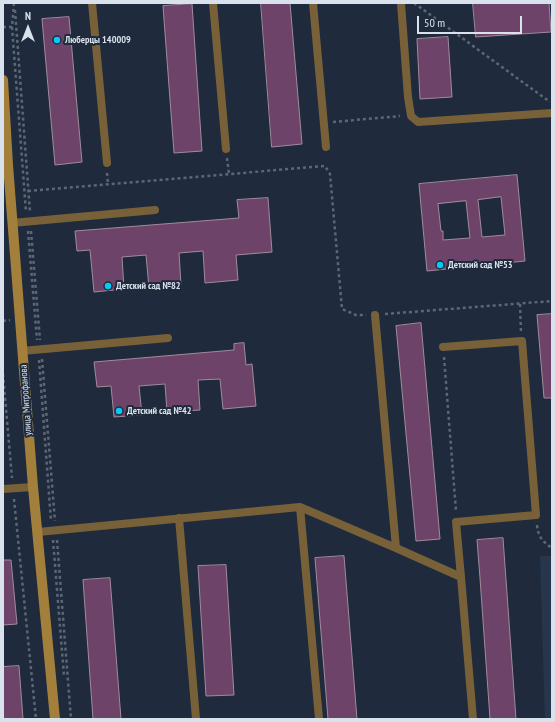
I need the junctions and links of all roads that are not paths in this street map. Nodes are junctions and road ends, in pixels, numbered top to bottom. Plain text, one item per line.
1 (92, 3) edge
2 (213, 3) edge
3 (313, 3) edge
4 (401, 3) edge
5 (3, 80) edge
6 (552, 113) edge
7 (326, 146) dead end
8 (226, 149) road end
9 (107, 163) dead end
10 (6, 166) edge
11 (155, 210) dead end
12 (12, 222) junction
13 (375, 314) road end
14 (168, 338) dead end
15 (443, 347) road end
16 (22, 351) junction
17 (33, 487) junction
18 (3, 489) edge
19 (300, 507) junction
20 (179, 518) junction
21 (38, 532) junction
22 (396, 548) junction
23 (461, 577) junction
24 (55, 719) edge
25 (196, 719) edge
26 (319, 719) edge
27 (473, 719) edge

1 - 9 lane
2 - 8 lane
3 - 7 lane
4 - 6 lane
5 - 10 main road, улица Митрофанова
10 - 12 main road, улица Митрофанова
11 - 12 lane
12 - 16 main road, улица Митрофанова
13 - 22 lane
14 - 16 lane
15 - 23 lane
16 - 17 main road, улица Митрофанова
17 - 18 lane
17 - 21 main road, улица Митрофанова
19 - 20 lane
19 - 22 lane
19 - 26 lane
20 - 21 lane
20 - 25 lane
21 - 24 main road, улица Митрофанова
22 - 23 lane
23 - 27 lane

